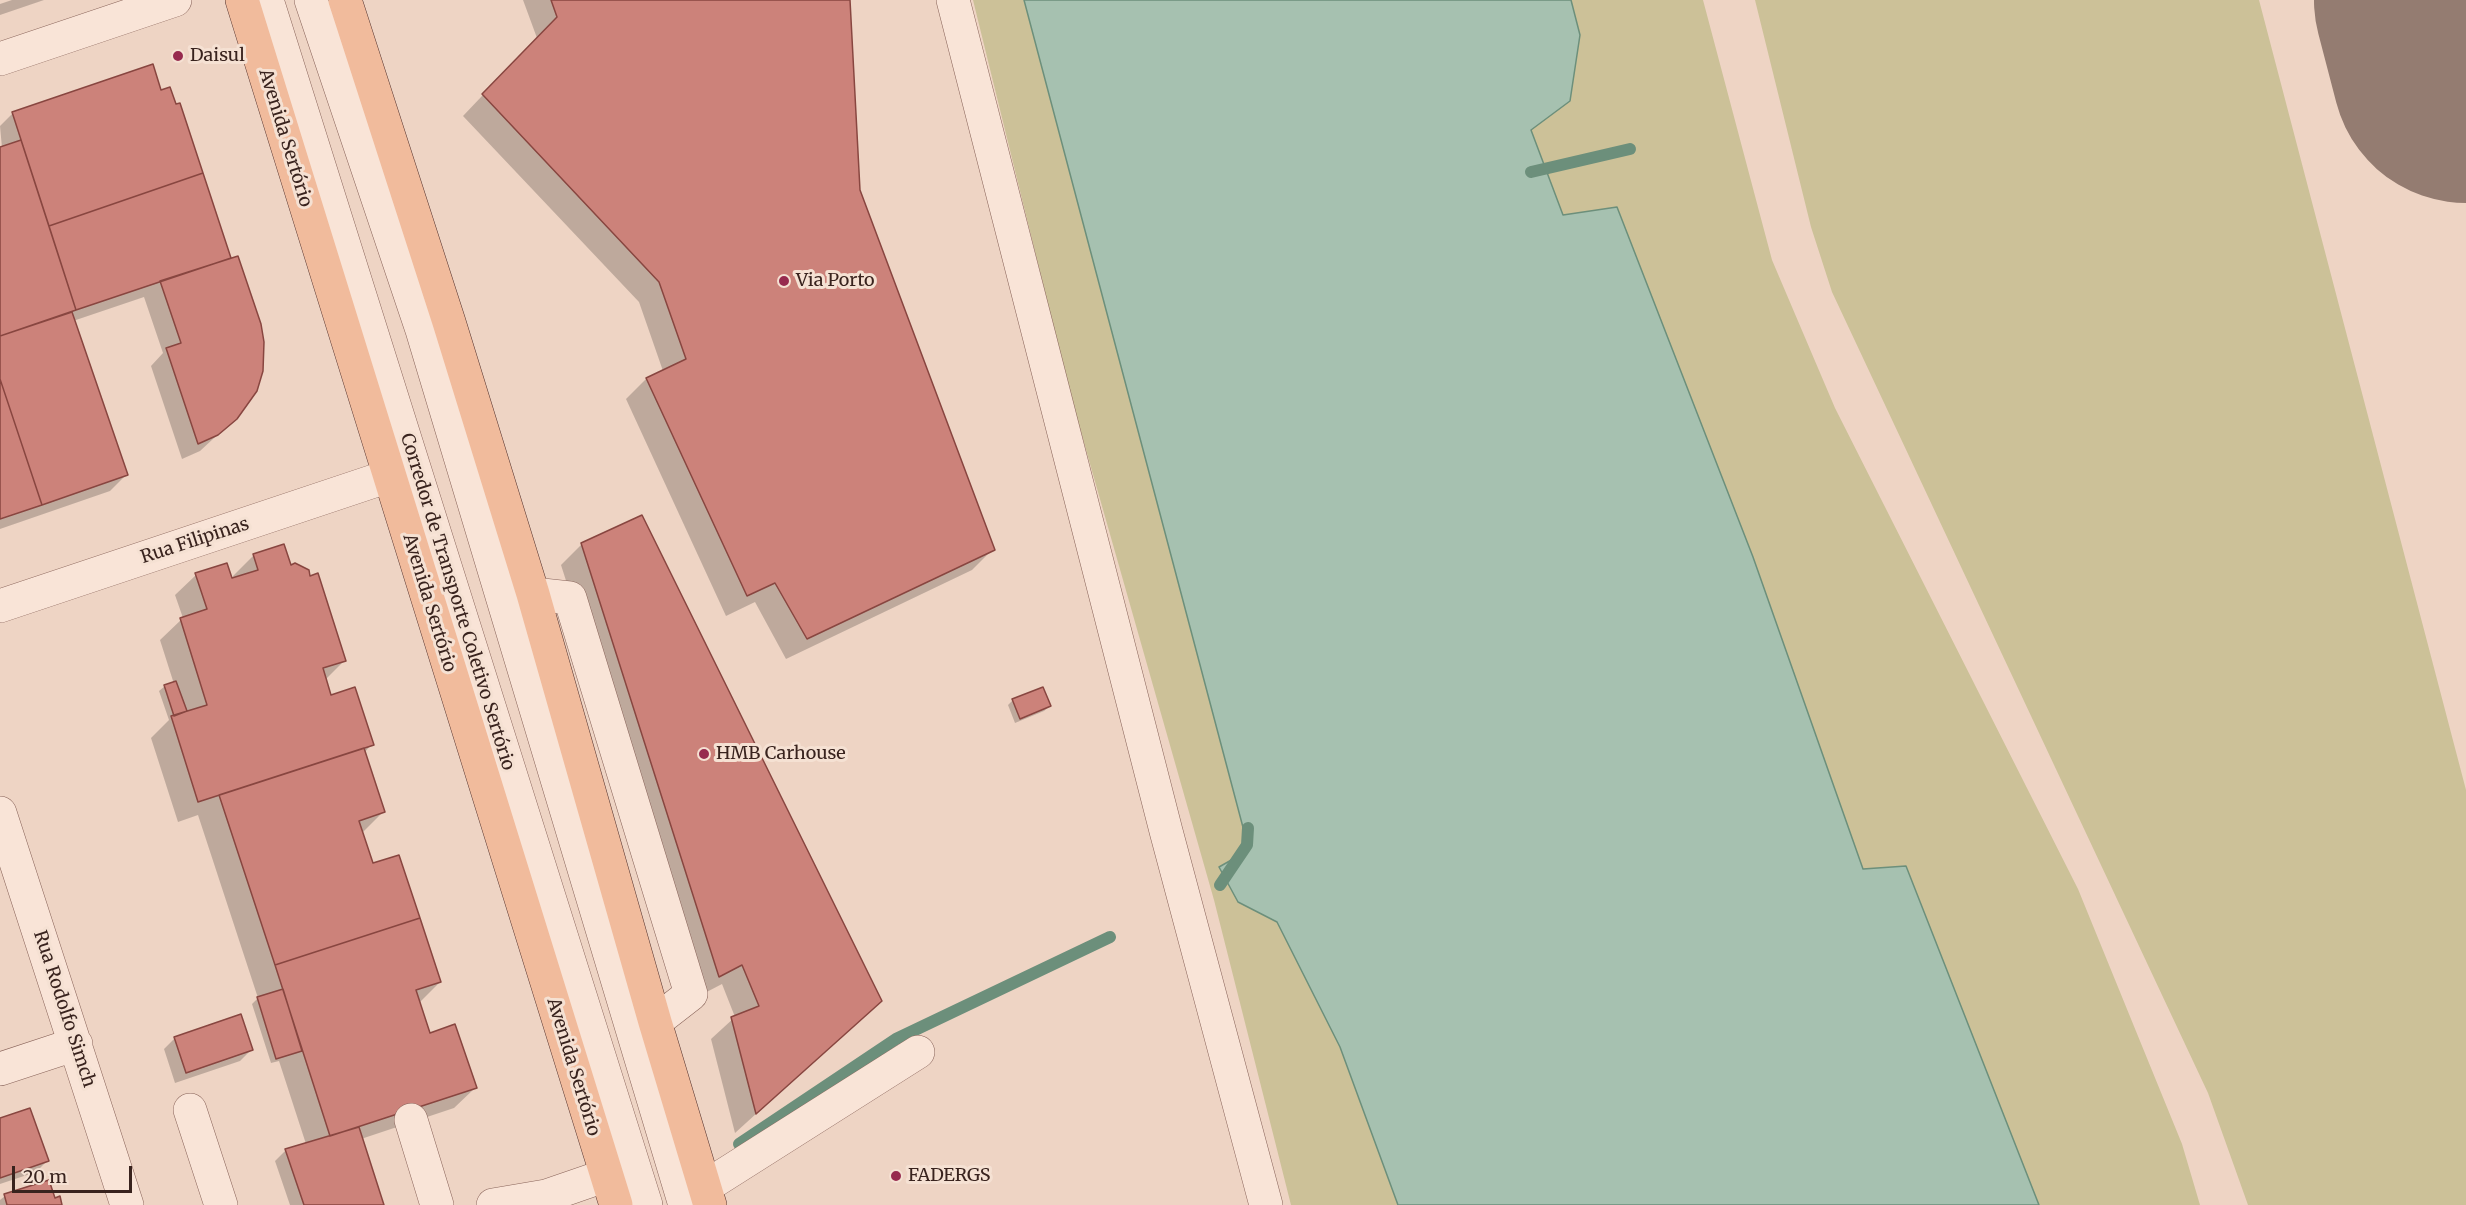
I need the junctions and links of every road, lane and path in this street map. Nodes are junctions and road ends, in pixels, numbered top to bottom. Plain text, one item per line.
1 (175, 0) edge
2 (242, 0) edge
3 (267, 0) edge
4 (311, 0) edge
5 (345, 0) edge
6 (954, 0) edge
7 (0, 59) edge
8 (389, 476) junction
9 (533, 594) junction
10 (0, 606) edge
11 (0, 813) edge
12 (655, 1022) junction
13 (76, 1044) junction
14 (918, 1052) dead end
15 (0, 1069) edge
16 (190, 1110) dead end
17 (411, 1120) dead end
18 (612, 1190) edge
19 (700, 1199) edge
20 (127, 1205) edge
21 (221, 1205) edge
22 (437, 1205) edge
23 (493, 1205) edge
24 (646, 1205) edge
25 (1266, 1205) edge

1 - 7 street
2 - 8 main road, Avenida Sertório
3 - 24 street, Corredor de Transporte Coletivo Sertório
4 - 19 street
5 - 9 main road
6 - 25 street
8 - 10 street, Rua Filipinas
8 - 18 main road, Avenida Sertório
9 - 12 main road
9 - 12 street
11 - 13 street, Rua Rodolfo Simch
12 - 19 main road
13 - 15 street
13 - 20 street, Rua Rodolfo Simch
14 - 19 street
16 - 21 street
17 - 22 street
18 - 23 street

